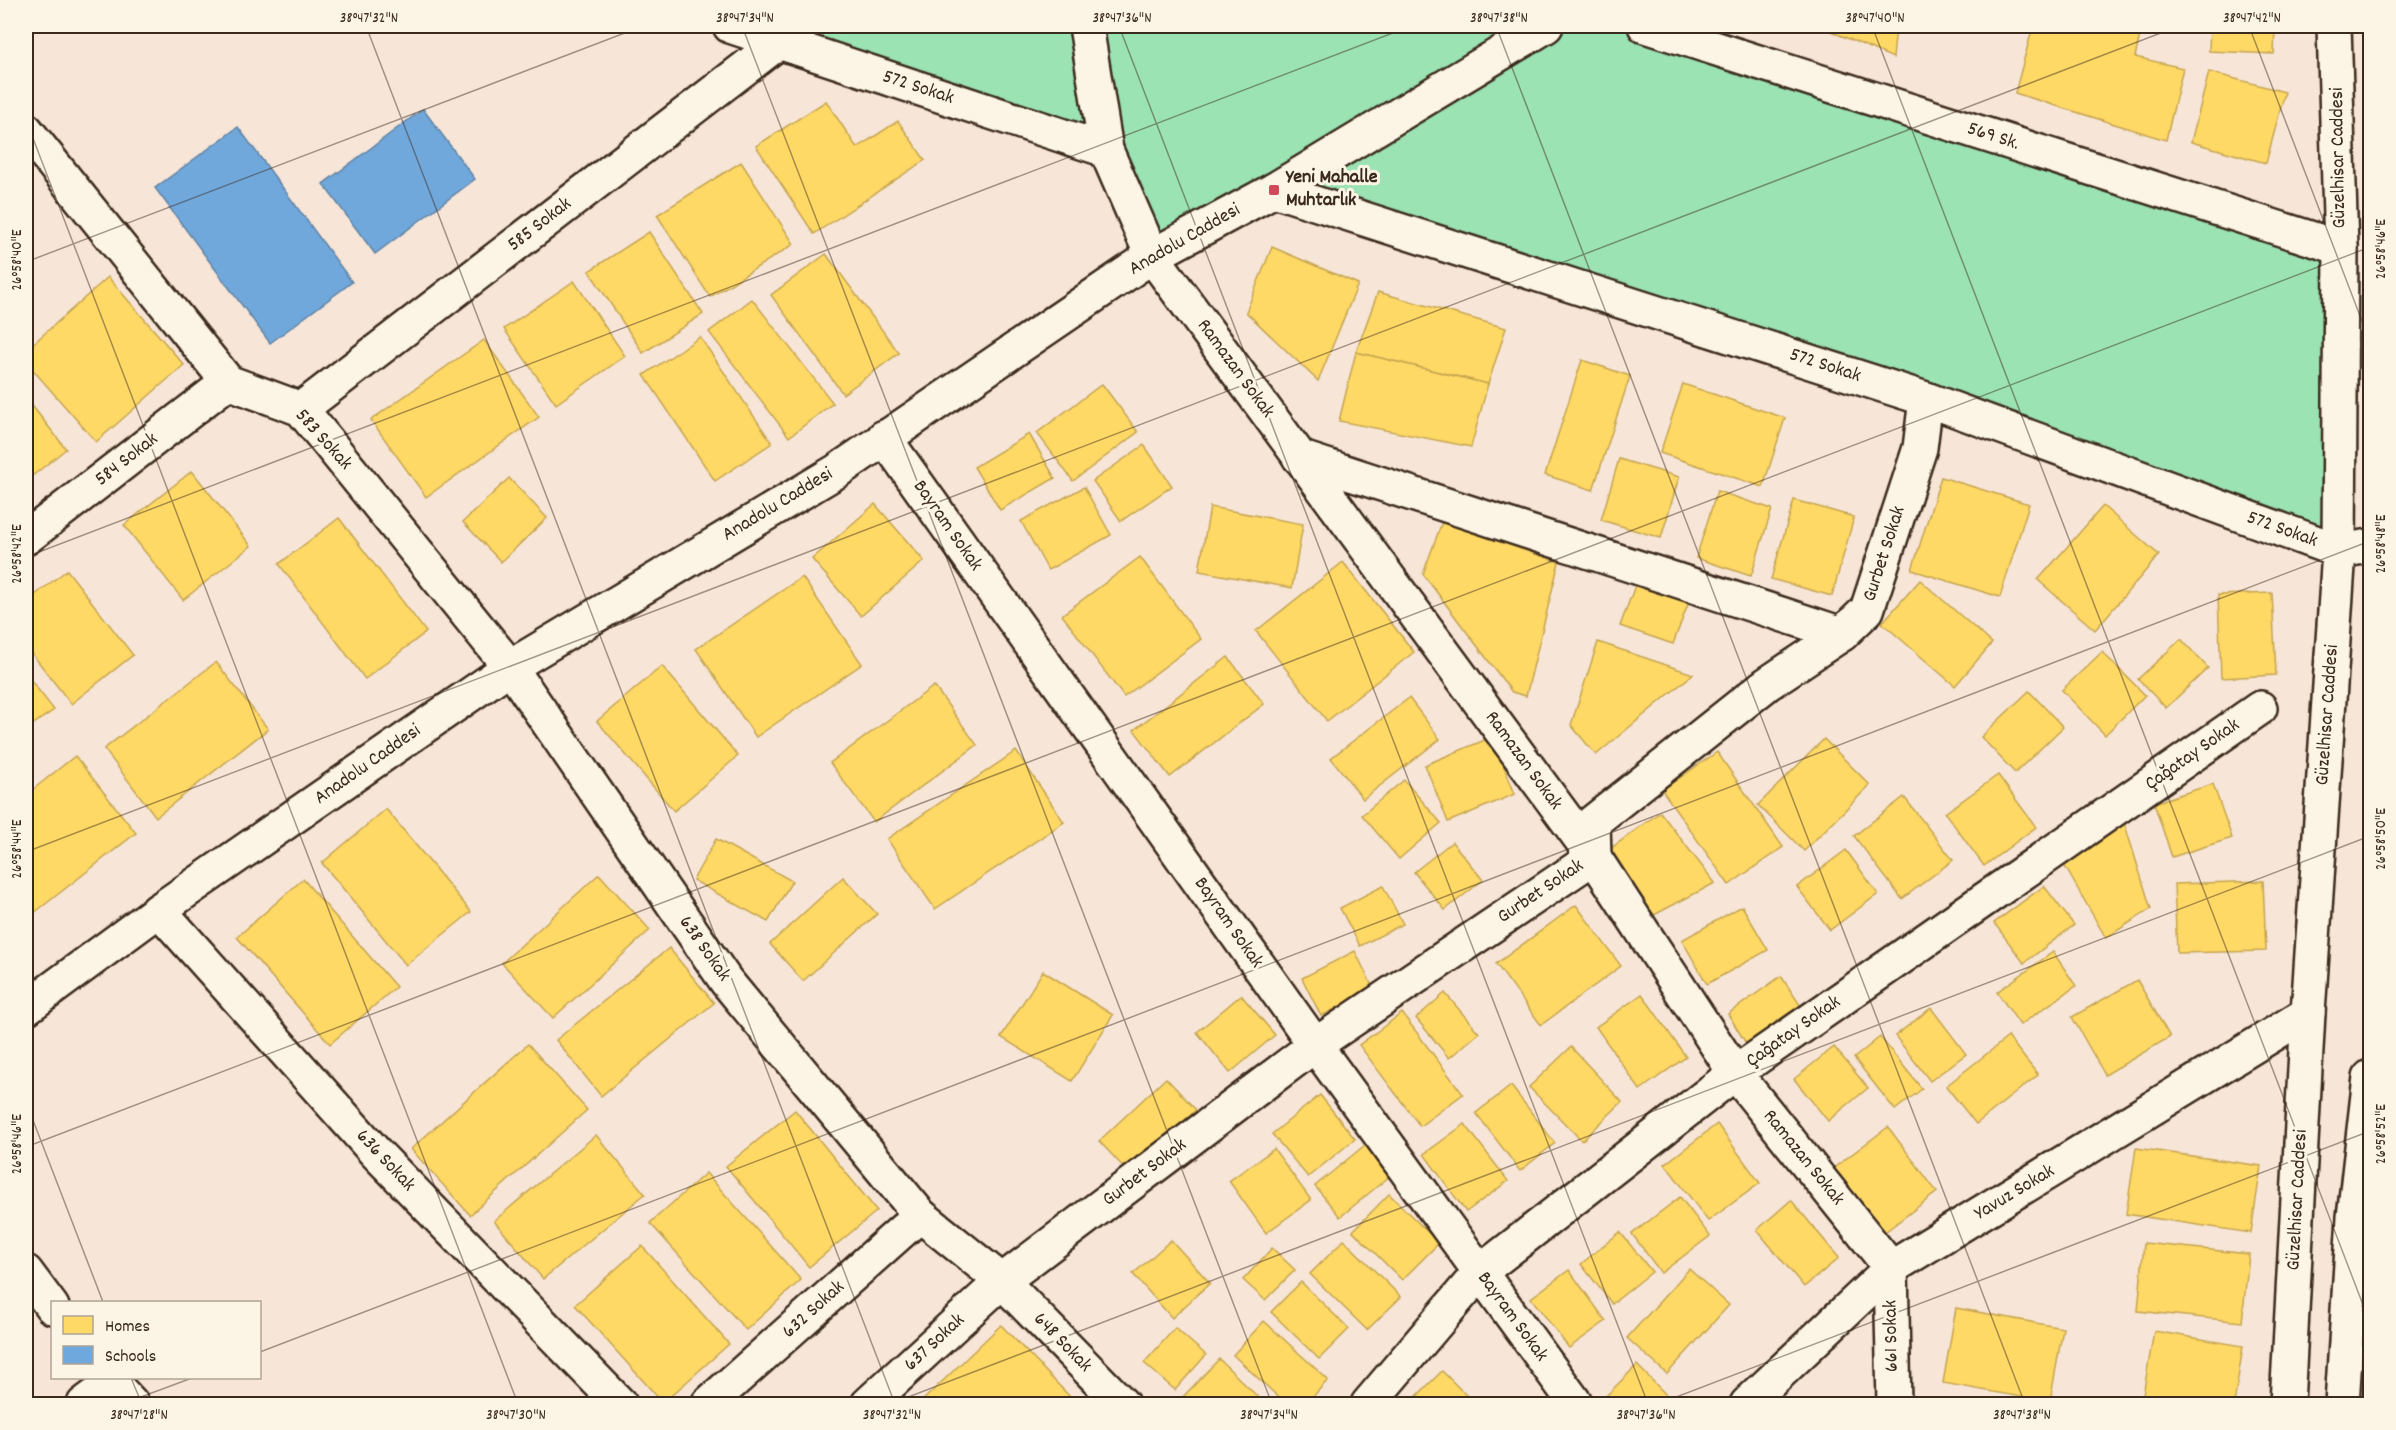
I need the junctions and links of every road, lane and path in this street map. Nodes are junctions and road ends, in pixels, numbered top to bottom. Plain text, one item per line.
1 (730, 26) edge
2 (1086, 26) edge
3 (1546, 26) edge
4 (1645, 26) edge
5 (2334, 26) edge
6 (779, 42) junction
7 (26, 131) edge
8 (1106, 150) junction
9 (1274, 190) junction
10 (2341, 248) junction
11 (1152, 256) junction
12 (228, 382) junction
13 (1926, 399) junction
14 (301, 409) junction
15 (884, 437) junction
16 (1299, 456) junction
17 (26, 538) edge
18 (2370, 546) edge
19 (2339, 551) junction
20 (1842, 634) junction
21 (510, 667) junction
22 (2260, 708) dead end
23 (1594, 857) junction
24 (159, 910) junction
25 (26, 1008) edge
26 (2308, 1013) junction
27 (1315, 1045) junction
28 (1735, 1073) junction
29 (2370, 1077) edge
30 (920, 1215) junction
31 (1891, 1268) junction
32 (26, 1272) edge
33 (1480, 1272) junction
34 (1002, 1281) junction
35 (51, 1306) edge
36 (117, 1388) edge
37 (84, 1404) edge
38 (620, 1404) edge
39 (708, 1404) edge
40 (867, 1404) edge
41 (1122, 1404) edge
42 (1368, 1404) edge
43 (1576, 1404) edge
44 (1746, 1404) edge
45 (1894, 1404) edge
46 (2287, 1404) edge
47 (2342, 1404) edge

1 - 6 street, 572 Sokak
2 - 8 street, Ramazan Sokak
3 - 9 street, Anadolu Caddesi
4 - 10 street, 569 Sk.
5 - 10 street, Güzelhisar Caddesi
6 - 8 street, 572 Sokak
6 - 14 street, 585 Sokak
7 - 12 street
8 - 11 street, Ramazan Sokak
9 - 11 street, Anadolu Caddesi
9 - 13 street, 572 Sokak
10 - 19 street, Güzelhisar Caddesi
11 - 15 street, Anadolu Caddesi
11 - 16 street, Ramazan Sokak
12 - 14 street, 583 Sokak
12 - 17 street, 584 Sokak
13 - 19 street, 572 Sokak
13 - 20 street, Gurbet Sokak
14 - 21 street, 583 Sokak
15 - 21 street, Anadolu Caddesi
15 - 27 street, Bayram Sokak
16 - 20 street
16 - 23 street, Ramazan Sokak
18 - 19 street, 572 Sokak
19 - 26 street, Güzelhisar Caddesi
20 - 23 street, Gurbet Sokak
21 - 24 street, Anadolu Caddesi
21 - 30 street, 638 Sokak
22 - 28 street, Çağatay Sokak
23 - 27 street, Gurbet Sokak
23 - 28 street, Ramazan Sokak
24 - 25 street, Anadolu Caddesi
24 - 38 street, 636 Sokak
26 - 31 street, Yavuz Sokak
26 - 46 street, Güzelhisar Caddesi
27 - 33 street, Bayram Sokak
27 - 34 street, Gurbet Sokak
28 - 31 street, Ramazan Sokak
28 - 33 street, Çağatay Sokak
29 - 47 street
30 - 34 street, 638 Sokak
30 - 39 street, 632 Sokak
31 - 44 street, Yavuz Sokak
31 - 45 street, 661 Sokak
32 - 35 street
33 - 42 street, Çağatay Sokak
33 - 43 street, Bayram Sokak
34 - 40 street, 637 Sokak
34 - 41 street, 648 Sokak
36 - 37 street

